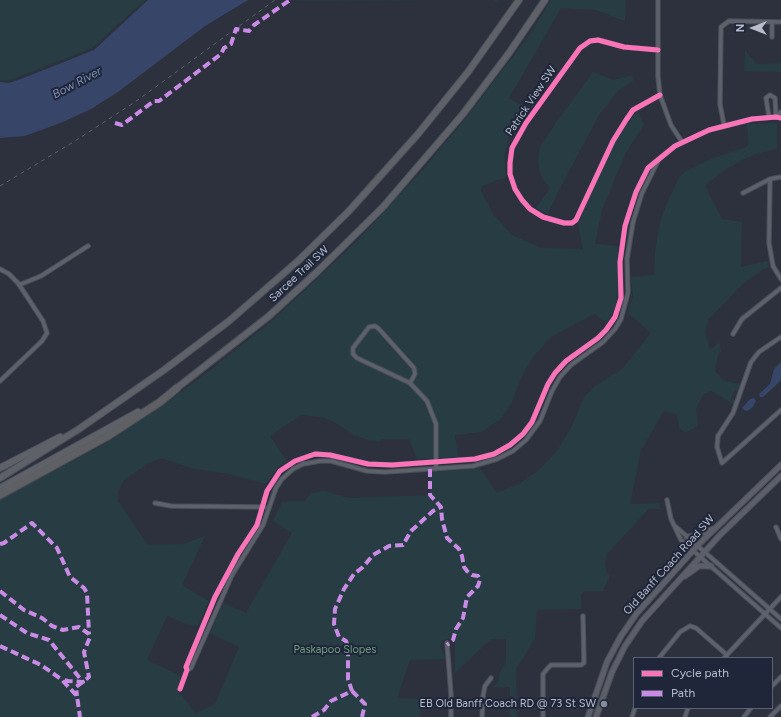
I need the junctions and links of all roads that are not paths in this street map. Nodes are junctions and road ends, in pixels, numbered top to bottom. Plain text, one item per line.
1 (519, 0) edge
2 (545, 0) edge
3 (658, 0) edge
4 (772, 22) junction
5 (781, 22) edge
6 (772, 37) dead end
7 (658, 50) junction
8 (660, 95) junction
9 (781, 112) edge
10 (776, 116) junction
11 (769, 117) junction
12 (781, 118) edge
13 (724, 126) junction
14 (682, 142) junction
15 (658, 160) junction
16 (781, 177) edge
17 (770, 179) junction
18 (743, 193) dead end
19 (88, 246) dead end
20 (0, 269) edge
21 (781, 280) edge
22 (19, 285) junction
23 (781, 288) edge
24 (732, 334) dead end
25 (781, 337) edge
26 (0, 380) edge
27 (550, 380) junction
28 (410, 383) junction
29 (556, 384) junction
30 (177, 388) junction
31 (781, 410) edge
32 (79, 429) junction
33 (510, 445) junction
34 (513, 451) junction
35 (308, 456) junction
36 (310, 462) junction
37 (436, 462) junction
38 (368, 464) junction
39 (781, 465) edge
40 (0, 468) edge
41 (436, 468) junction
42 (367, 471) junction
43 (781, 476) edge
44 (0, 478) edge
45 (0, 488) edge
46 (0, 495) edge
47 (667, 500) dead end
48 (155, 503) dead end
49 (263, 507) junction
50 (269, 508) junction
51 (674, 525) junction
52 (776, 527) dead end
53 (716, 528) junction
54 (687, 537) junction
55 (781, 539) edge
56 (698, 546) junction
57 (693, 551) junction
58 (704, 552) junction
59 (700, 557) junction
60 (710, 566) junction
61 (673, 585) junction
62 (215, 597) junction
63 (781, 597) edge
64 (221, 600) junction
65 (769, 609) junction
66 (765, 614) junction
67 (583, 616) dead end
68 (781, 619) edge
69 (781, 628) edge
70 (447, 643) dead end
71 (725, 656) edge
72 (660, 657) edge
73 (187, 670) junction
74 (781, 677) edge
75 (492, 678) dead end
76 (773, 685) edge
77 (180, 689) dead end
78 (781, 706) edge
79 (750, 709) edge
80 (451, 717) edge
81 (482, 717) edge
82 (543, 717) edge
83 (587, 717) edge
84 (596, 717) edge
85 (744, 717) edge
86 (770, 717) edge

1 - 32 highway, Sarcee Trail SW
2 - 30 highway, Sarcee Trail SW
3 - 7 street
4 - 5 street
4 - 6 street
4 - 13 street
7 - 8 street
7 - 8 street, Patrick View SW
8 - 14 street
9 - 10 street
10 - 11 street
10 - 11 street
10 - 12 street
11 - 13 street
13 - 14 street
14 - 15 street
15 - 27 street
15 - 29 street
16 - 17 street
17 - 18 street
17 - 21 street
19 - 22 street
20 - 22 street
22 - 26 street
23 - 24 street
25 - 31 street
27 - 29 street
27 - 33 street
28 - 28 street
28 - 37 street
29 - 34 street
30 - 45 highway, Sarcee Trail SW
30 - 46 highway
32 - 40 highway
32 - 44 highway, Sarcee Trail SW
33 - 34 street
33 - 37 street
34 - 41 street
35 - 36 street
35 - 38 street
35 - 49 street
36 - 42 street
36 - 50 street
37 - 38 street
37 - 41 street
38 - 42 street
39 - 53 main road, Old Banff Coach Road SW
41 - 42 street
43 - 58 main road, Old Banff Coach Road SW
47 - 51 street
48 - 49 street
49 - 50 street
49 - 62 street
50 - 64 street
51 - 54 street
51 - 57 street
52 - 55 street
53 - 54 main road
53 - 56 main road, Old Banff Coach Road SW
54 - 56 street
56 - 57 main road, Old Banff Coach Road SW
56 - 58 street
57 - 59 street
57 - 83 main road, Old Banff Coach Road SW
58 - 59 main road, Old Banff Coach Road SW
58 - 65 street
59 - 60 street
59 - 61 main road, Old Banff Coach Road SW
60 - 61 main road
60 - 66 street
61 - 84 main road, Old Banff Coach Road SW
62 - 64 street
62 - 73 street
63 - 65 street
64 - 73 street
65 - 66 street
65 - 68 street
66 - 69 street
66 - 71 street
67 - 82 street
70 - 80 street
71 - 72 street
73 - 77 street
74 - 76 street
75 - 81 street
78 - 86 street
79 - 85 street

